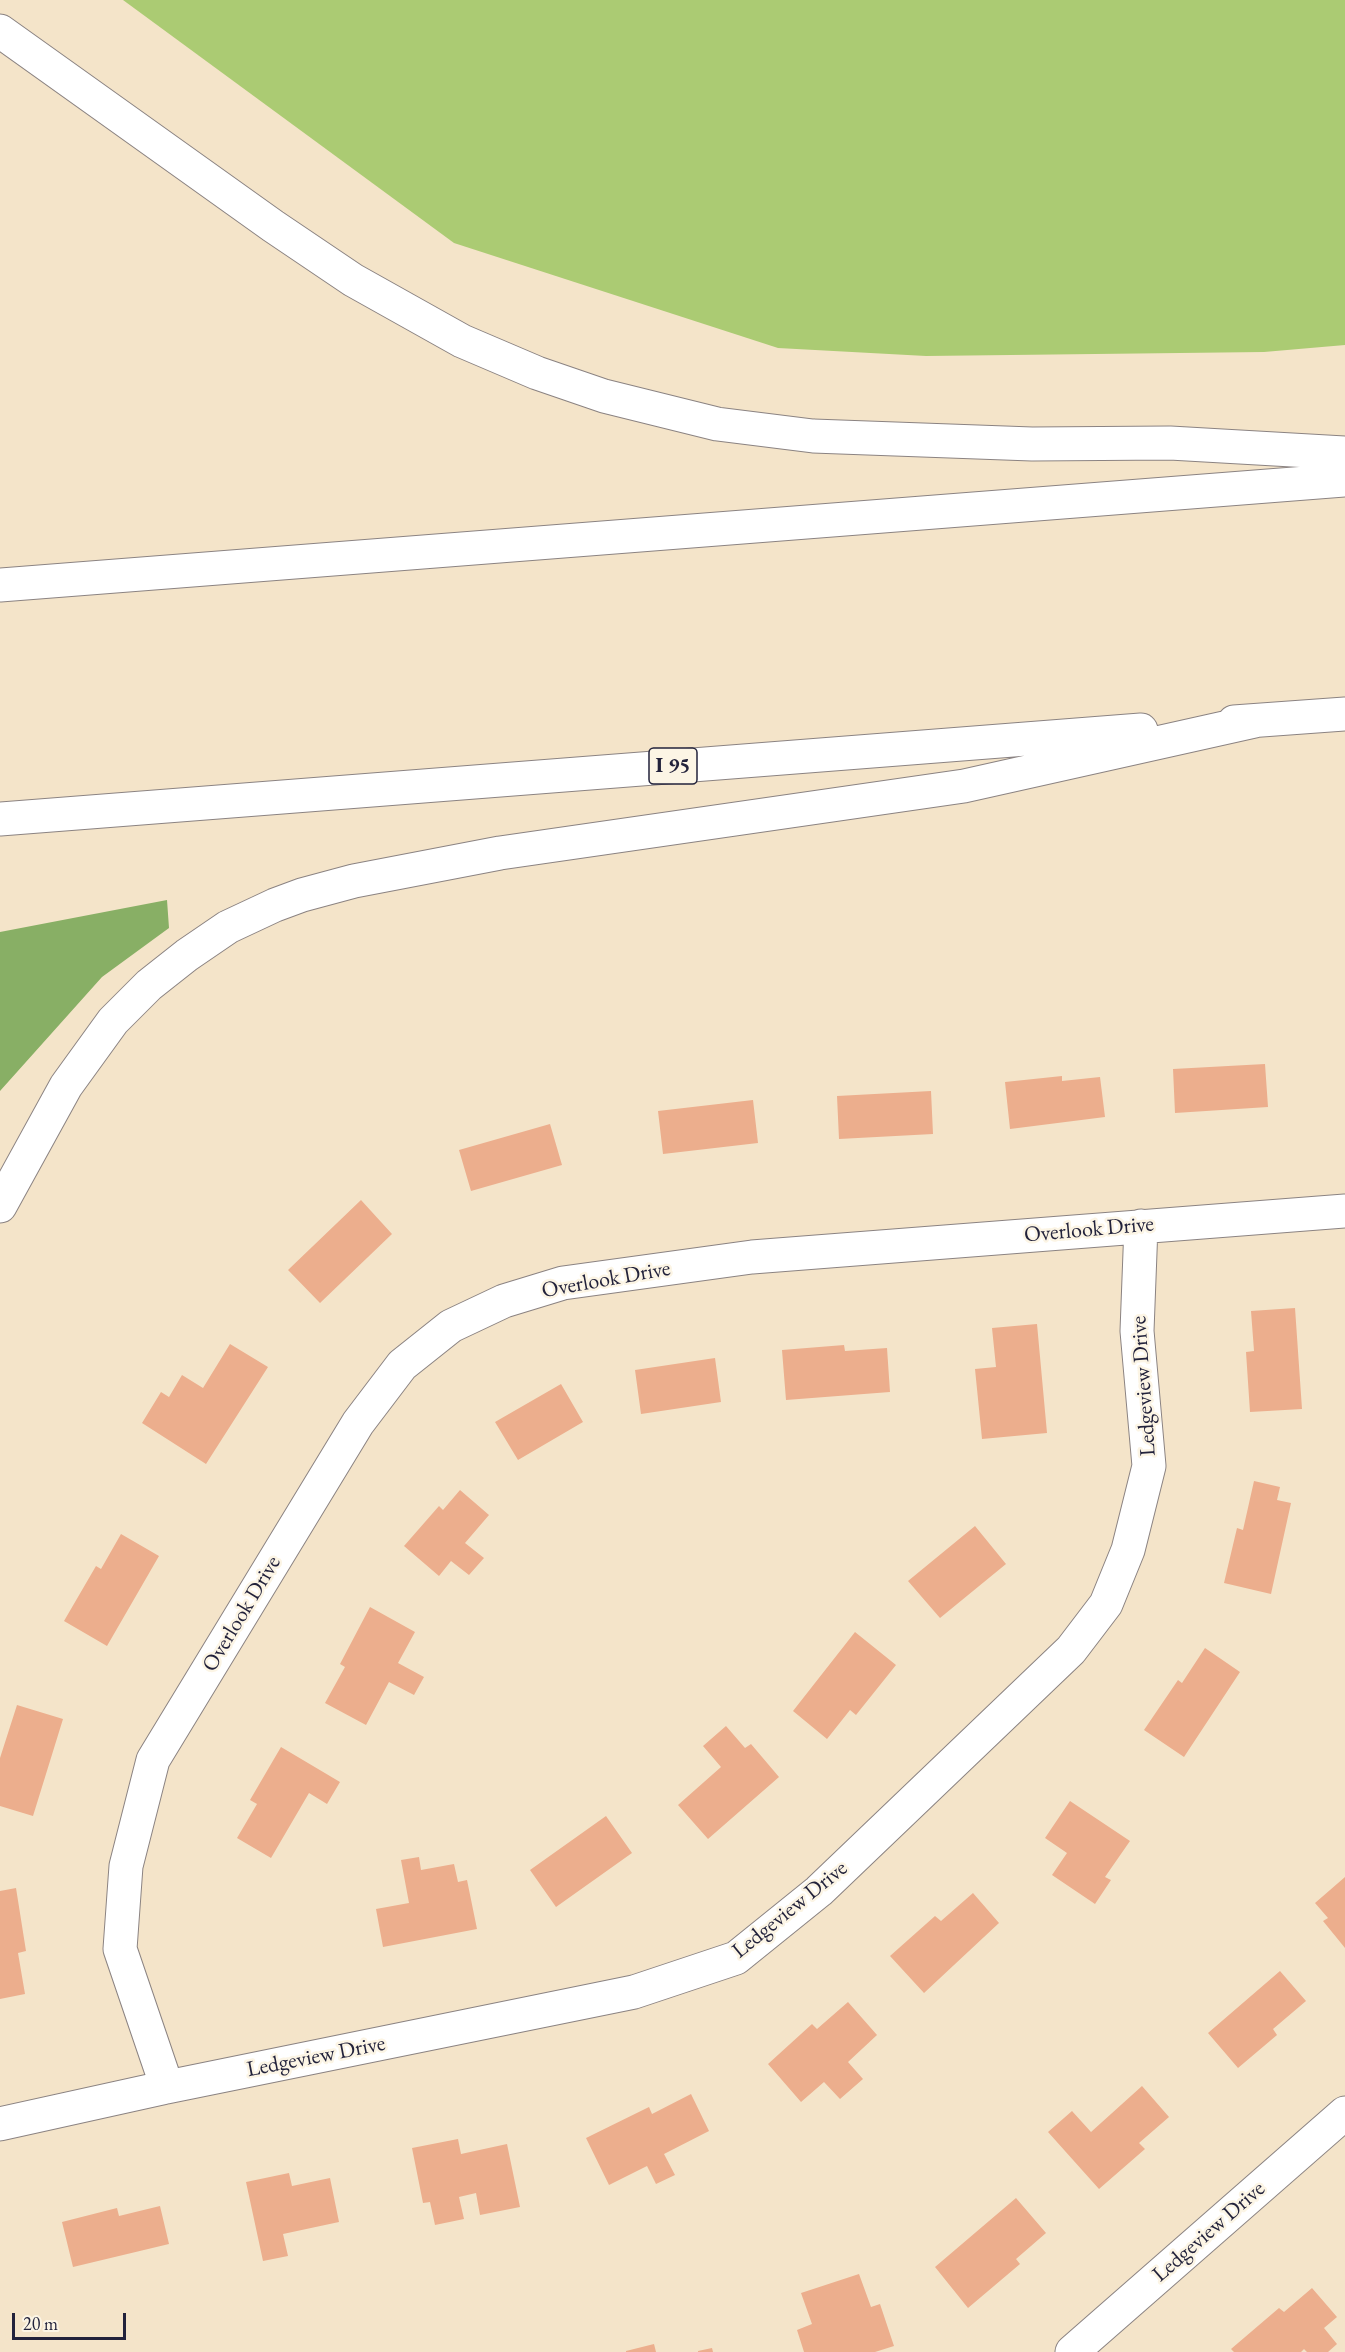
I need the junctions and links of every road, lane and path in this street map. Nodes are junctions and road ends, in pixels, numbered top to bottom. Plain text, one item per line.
1 (0, 31) edge
2 (1345, 453) edge
3 (1345, 480) edge
4 (0, 585) edge
5 (1345, 714) edge
6 (1255, 721) junction
7 (0, 819) edge
8 (0, 1206) edge
9 (1345, 1211) edge
10 (1141, 1226) junction
11 (167, 2087) junction
12 (1345, 2113) edge
13 (0, 2124) edge
14 (1072, 2352) edge

1 - 2 main road
3 - 4 main road
5 - 6 main road, I 95
6 - 7 main road, I 95
6 - 8 main road
9 - 10 main road, Overlook Drive
10 - 11 main road, Ledgeview Drive
10 - 11 main road, Overlook Drive
11 - 13 main road, Ledgeview Drive
12 - 14 main road, Ledgeview Drive

